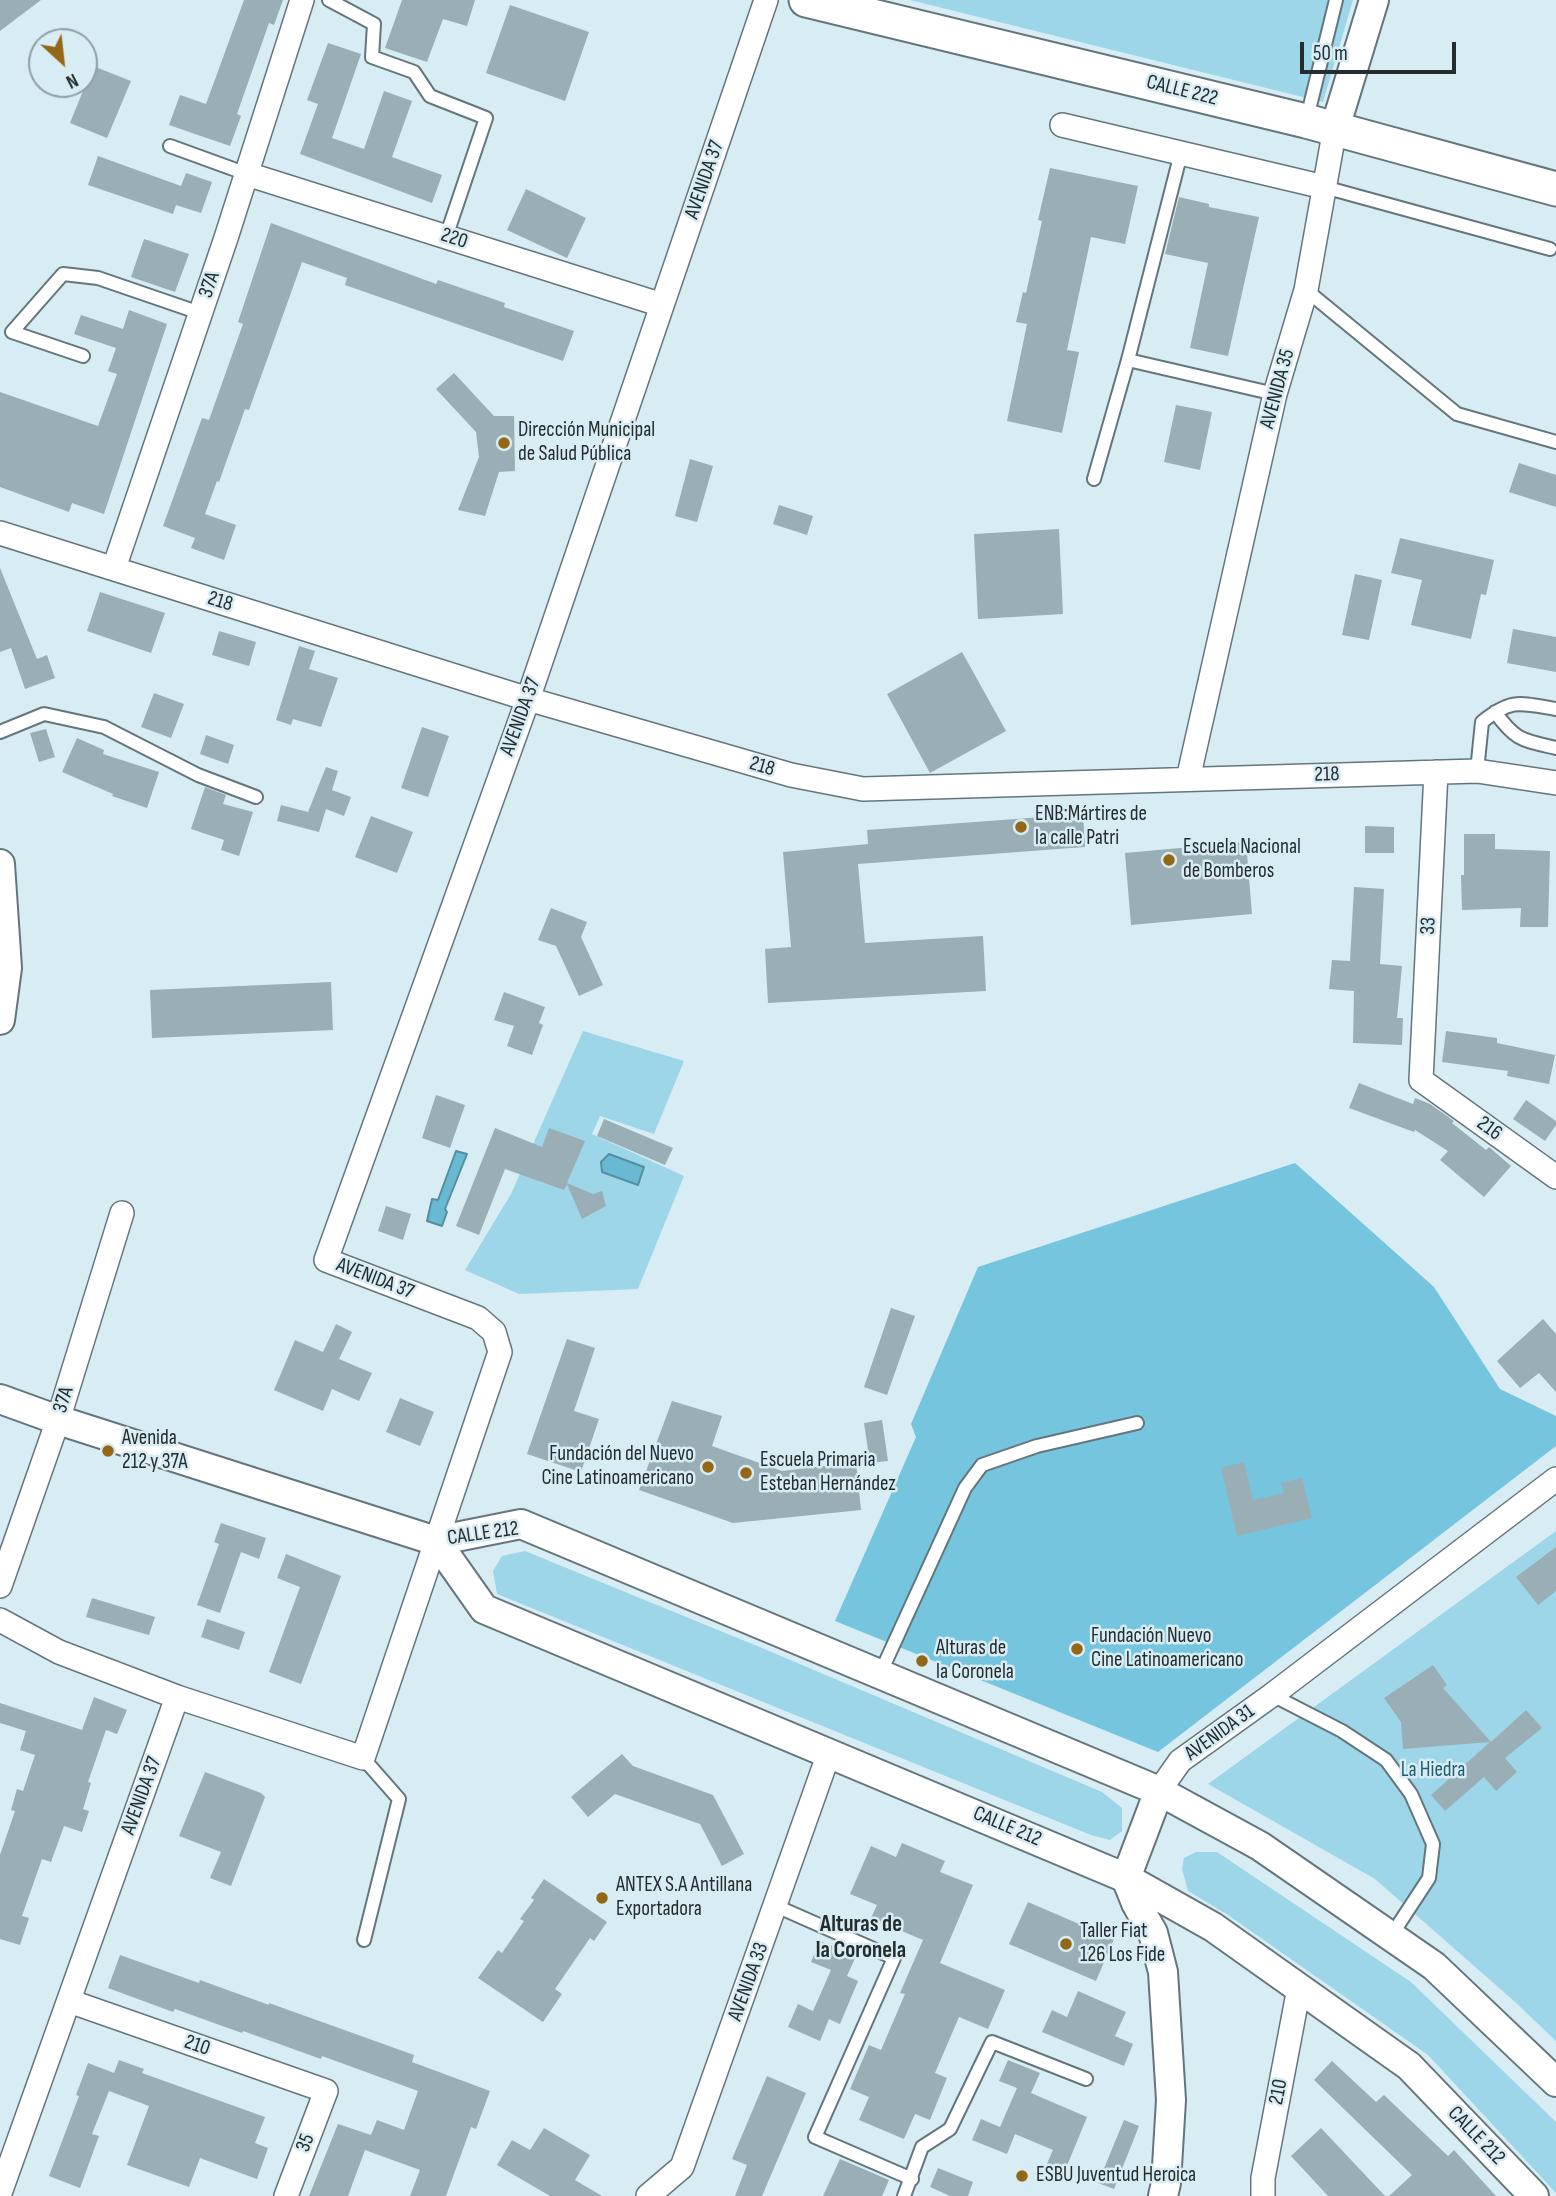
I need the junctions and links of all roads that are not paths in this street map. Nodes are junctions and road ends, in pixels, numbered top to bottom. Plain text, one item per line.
1 (302, 0) edge
2 (329, 0) edge
3 (766, 0) edge
4 (808, 0) edge
5 (1336, 0) edge
6 (1374, 0) edge
7 (1062, 125) dead end
8 (1320, 125) junction
9 (170, 146) dead end
10 (1181, 153) junction
11 (247, 174) junction
12 (1324, 187) junction
13 (1556, 189) edge
14 (446, 237) junction
15 (1550, 250) dead end
16 (1306, 290) junction
17 (662, 305) junction
18 (200, 313) junction
19 (83, 356) dead end
20 (1128, 360) junction
21 (1275, 394) junction
22 (1556, 442) edge
23 (1094, 479) dead end
24 (0, 533) edge
25 (114, 568) junction
26 (528, 699) junction
27 (1556, 709) edge
28 (1494, 712) junction
29 (0, 732) edge
30 (1556, 748) edge
31 (1477, 771) junction
32 (1436, 772) junction
33 (1188, 779) junction
34 (1556, 783) edge
35 (256, 797) dead end
36 (0, 864) edge
37 (0, 1020) edge
38 (1421, 1080) joint
39 (1556, 1177) edge
40 (122, 1213) dead end
41 (0, 1399) edge
42 (58, 1420) junction
43 (1137, 1423) dead end
44 (1556, 1479) edge
45 (436, 1541) junction
46 (0, 1586) edge
47 (0, 1620) edge
48 (879, 1674) junction
49 (1272, 1695) junction
50 (177, 1697) junction
51 (829, 1753) junction
52 (363, 1758) junction
53 (1159, 1791) junction
54 (1126, 1878) junction
55 (776, 1906) junction
56 (1391, 1936) junction
57 (364, 1940) dead end
58 (1299, 1988) junction
59 (69, 2001) junction
60 (1086, 2078) dead end
61 (1556, 2081) edge
62 (326, 2091) joint
63 (912, 2179) junction
64 (0, 2193) edge
65 (286, 2196) edge
66 (648, 2196) edge
67 (904, 2196) edge
68 (1163, 2196) edge
69 (1263, 2196) edge
70 (1534, 2196) edge

1 - 11 street, 37A
2 - 14 lane
3 - 17 street, AVENIDA 37
4 - 8 main road, CALLE 222
5 - 8 lane
6 - 8 street, AVENIDA 35
7 - 10 street
8 - 12 street, AVENIDA 35
8 - 13 main road, CALLE 222
9 - 11 lane
10 - 12 street
10 - 20 lane
11 - 14 street, 220
11 - 18 street, 37A
12 - 15 lane
12 - 16 street, AVENIDA 35
14 - 17 street, 220
16 - 21 street, AVENIDA 35
16 - 22 lane
17 - 26 street, AVENIDA 37
18 - 19 lane
18 - 25 street, 37A
20 - 21 lane
20 - 23 lane
21 - 33 street, AVENIDA 35
24 - 25 street, 218
25 - 26 street, 218
26 - 33 street, 218
26 - 45 street, AVENIDA 37
27 - 28 lane
28 - 30 lane
28 - 31 lane
29 - 35 lane
31 - 32 street, 218
31 - 34 street, 218
32 - 33 street, 218
32 - 38 street, 33
36 - 37 street
38 - 39 street, 216
40 - 42 street, 37A
41 - 42 street, CALLE 212
42 - 45 street, CALLE 212
42 - 46 street, 37A
43 - 48 lane
44 - 49 street, AVENIDA 31
45 - 48 street, CALLE 212
45 - 51 street, CALLE 212
45 - 52 street, AVENIDA 37
47 - 50 street
48 - 53 street, CALLE 212
49 - 53 street, AVENIDA 31
49 - 56 lane
50 - 52 street
50 - 59 street, AVENIDA 37
51 - 54 street, CALLE 212
51 - 55 street, AVENIDA 33
52 - 57 lane
53 - 54 street, AVENIDA 31
53 - 56 street, CALLE 212
54 - 58 street, CALLE 212
54 - 68 street
55 - 63 lane
55 - 66 street, AVENIDA 33
56 - 61 street, CALLE 212
58 - 69 street, 210
58 - 70 street, CALLE 212
59 - 62 street, 210
59 - 64 street, AVENIDA 37
60 - 63 lane
62 - 65 street, 35
63 - 67 lane

